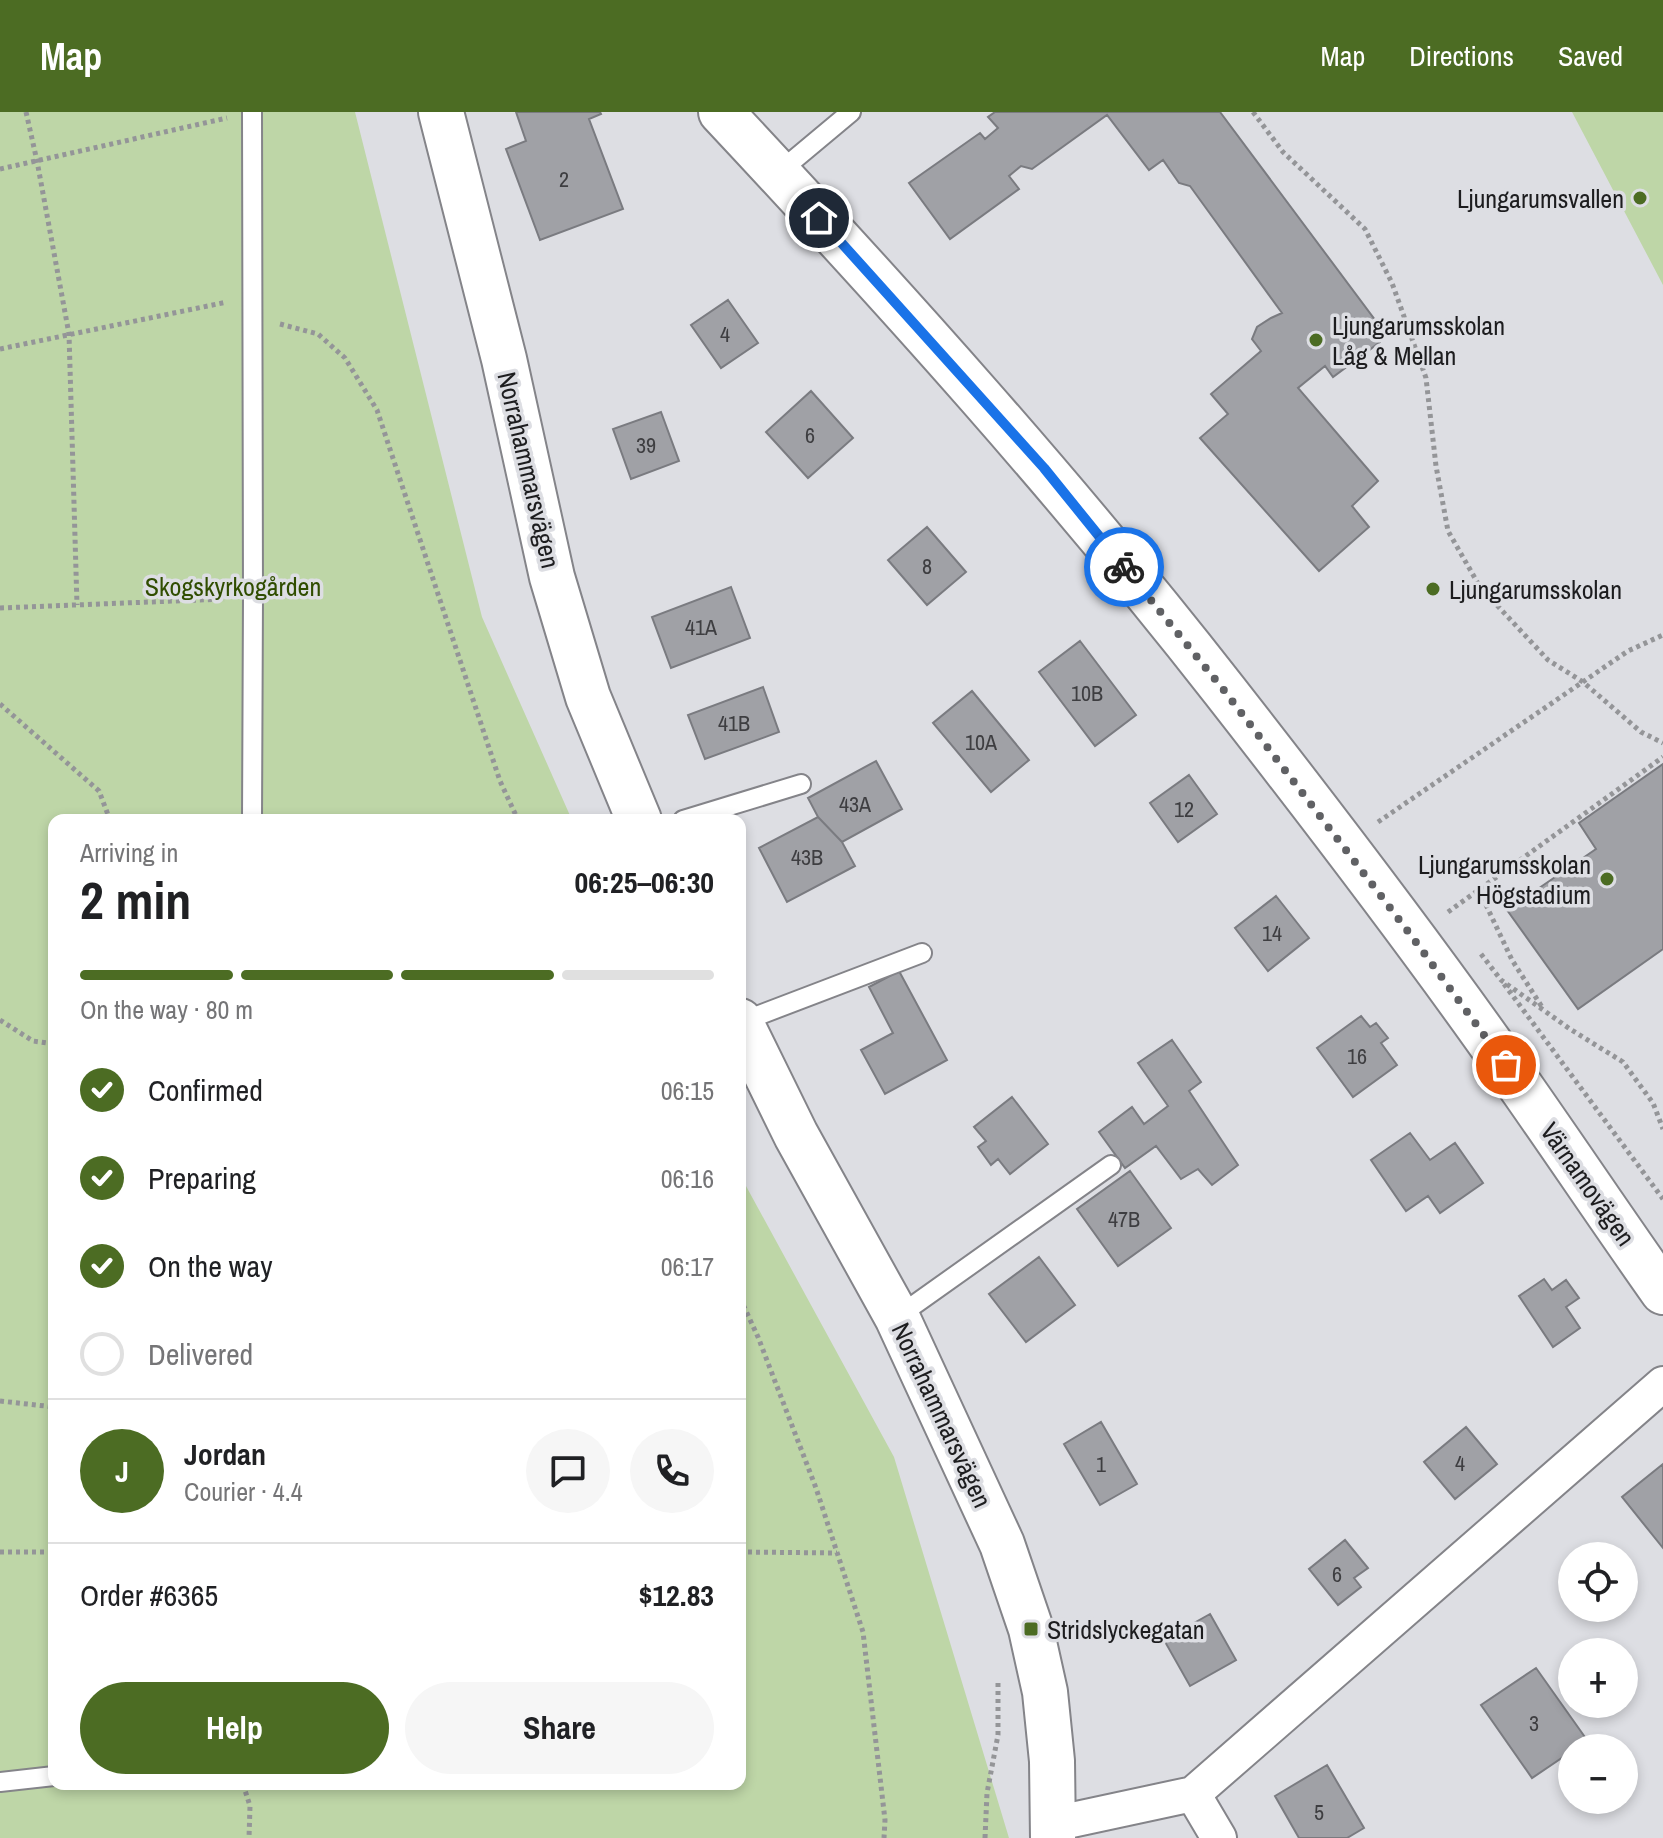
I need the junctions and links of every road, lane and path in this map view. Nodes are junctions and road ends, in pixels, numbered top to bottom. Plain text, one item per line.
1 (26, 112) edge
2 (441, 112) edge
3 (721, 112) edge
4 (851, 112) edge
5 (1253, 112) edge
6 (244, 114) edge
7 (37, 161) junction
8 (0, 169) edge
9 (778, 173) junction
10 (252, 297) junction
11 (252, 321) junction
12 (69, 334) junction
13 (0, 349) edge
14 (253, 597) junction
15 (77, 605) junction
16 (0, 608) edge
17 (1663, 635) edge
18 (1583, 682) junction
19 (0, 704) edge
20 (1663, 743) edge
21 (1663, 757) edge
22 (801, 784) dead end
23 (108, 814) edge
24 (252, 814) edge
25 (515, 814) edge
26 (637, 814) edge
27 (703, 814) edge
28 (1378, 822) dead end
29 (1479, 890) junction
30 (1448, 912) dead end
31 (922, 953) dead end
32 (1501, 980) dead end
33 (1544, 1011) dead end
34 (746, 1019) edge
35 (0, 1020) edge
36 (746, 1033) edge
37 (48, 1043) edge
38 (1111, 1165) dead end
39 (1663, 1199) edge
40 (1663, 1292) edge
41 (746, 1311) edge
42 (897, 1317) junction
43 (1663, 1384) edge
44 (0, 1401) edge
45 (48, 1406) edge
46 (0, 1552) edge
47 (48, 1552) edge
48 (746, 1552) edge
49 (837, 1553) junction
50 (997, 1677) dead end
51 (48, 1777) edge
52 (0, 1782) edge
53 (245, 1790) edge
54 (1193, 1794) junction
55 (1053, 1831) edge
56 (249, 1838) edge
57 (884, 1838) edge
58 (985, 1838) edge
59 (1219, 1838) edge

1 - 7 path
2 - 26 street, Norrahammarsvägen
3 - 9 street, Värnamovägen
4 - 9 lane
5 - 18 path
6 - 7 path
6 - 10 lane
7 - 8 path
7 - 12 path
9 - 40 street, Värnamovägen
10 - 11 lane
10 - 12 path
11 - 14 lane
11 - 25 path
12 - 13 path
12 - 15 path
14 - 15 path
14 - 24 lane
15 - 16 path
17 - 18 path
18 - 20 path
18 - 28 path
19 - 23 path
21 - 29 path
22 - 27 lane
29 - 30 path
29 - 33 path
31 - 34 lane
32 - 39 path
35 - 37 path
36 - 42 street, Norrahammarsvägen
38 - 42 lane
41 - 49 path
42 - 55 street, Norrahammarsvägen
43 - 54 street
44 - 45 path
46 - 47 path
48 - 49 path
49 - 57 path
50 - 58 path
51 - 52 lane
53 - 56 path
54 - 55 street
54 - 59 street

